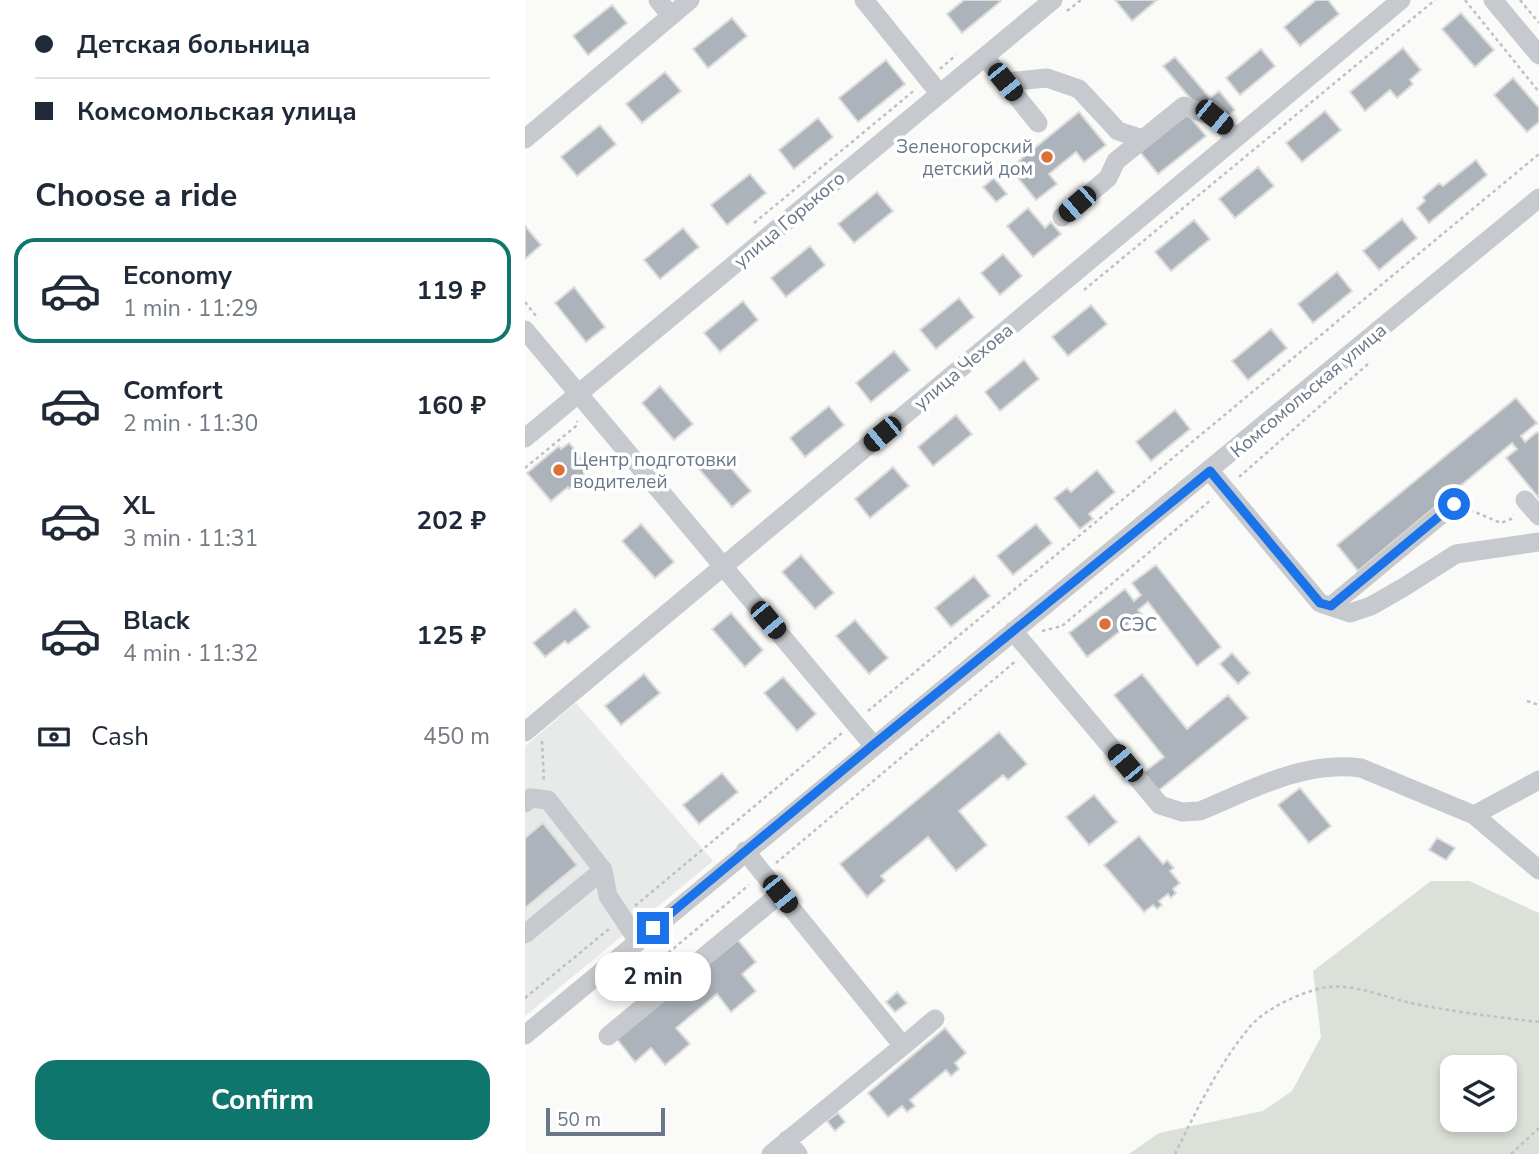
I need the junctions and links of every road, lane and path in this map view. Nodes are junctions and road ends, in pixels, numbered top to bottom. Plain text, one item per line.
1 (658, 0) edge
2 (690, 0) edge
3 (864, 0) edge
4 (1053, 0) edge
5 (1401, 0) edge
6 (1465, 0) edge
7 (1493, 0) edge
8 (1520, 0) edge
9 (671, 16) junction
10 (1539, 23) edge
11 (1539, 55) edge
12 (985, 57) junction
13 (1005, 82) junction
14 (1539, 92) edge
15 (940, 94) junction
16 (1038, 123) dead end
17 (1236, 138) junction
18 (525, 139) edge
19 (1143, 139) junction
20 (1539, 154) edge
21 (1539, 198) edge
22 (1062, 217) dead end
23 (525, 330) edge
24 (578, 394) junction
25 (576, 426) dead end
26 (525, 438) edge
27 (525, 468) edge
28 (1210, 471) junction
29 (1225, 489) junction
30 (1525, 500) dead end
31 (1463, 507) joint
32 (1539, 516) edge
33 (1501, 523) dead end
34 (1539, 542) edge
35 (723, 567) junction
36 (1331, 606) junction
37 (1018, 642) junction
38 (1527, 701) dead end
39 (1539, 705) edge
40 (854, 723) junction
41 (532, 726) edge
42 (873, 745) junction
43 (1539, 780) edge
44 (533, 801) edge
45 (1474, 815) junction
46 (745, 851) junction
47 (603, 870) junction
48 (1539, 870) edge
49 (763, 873) junction
50 (780, 894) junction
51 (622, 917) junction
52 (525, 934) edge
53 (638, 940) junction
54 (636, 980) dead end
55 (525, 998) edge
56 (935, 1019) dead end
57 (1539, 1022) edge
58 (525, 1035) edge
59 (608, 1036) dead end
60 (903, 1045) junction
61 (1539, 1128) edge
62 (793, 1147) edge
63 (771, 1154) edge
64 (1175, 1154) edge
65 (1511, 1154) edge

1 - 9 street
2 - 9 street
3 - 15 street
4 - 12 street, улица Горького
5 - 17 street, улица Чехова
6 - 14 path
7 - 11 street
8 - 10 path
9 - 18 street
12 - 13 street
12 - 15 street, улица Горького
13 - 16 street
13 - 19 street
15 - 24 street, улица Горького
17 - 19 street
17 - 35 street, улица Чехова
19 - 22 street
20 - 40 path
21 - 28 street, Комсомольская улица
23 - 24 street
24 - 26 street, улица Горького
24 - 35 street
25 - 27 path
28 - 29 street
28 - 37 street, Комсомольская улица
29 - 36 street
29 - 37 path
30 - 32 street
31 - 33 path
31 - 36 street
34 - 36 street
35 - 40 street
35 - 41 street, улица Чехова
37 - 42 street, Комсомольская улица
37 - 45 street
37 - 49 path
38 - 39 path
40 - 42 street
40 - 51 path
41 - 44 path
42 - 46 street, Комсомольская улица
43 - 45 street
44 - 47 street
45 - 48 street
46 - 49 street
46 - 53 street, Комсомольская улица
47 - 51 street
47 - 52 street
49 - 50 street
49 - 54 path
50 - 59 street
50 - 60 street
51 - 53 street
51 - 55 path
53 - 58 street, Комсомольская улица
56 - 60 street
57 - 64 path
60 - 62 street
61 - 65 path
62 - 63 street

